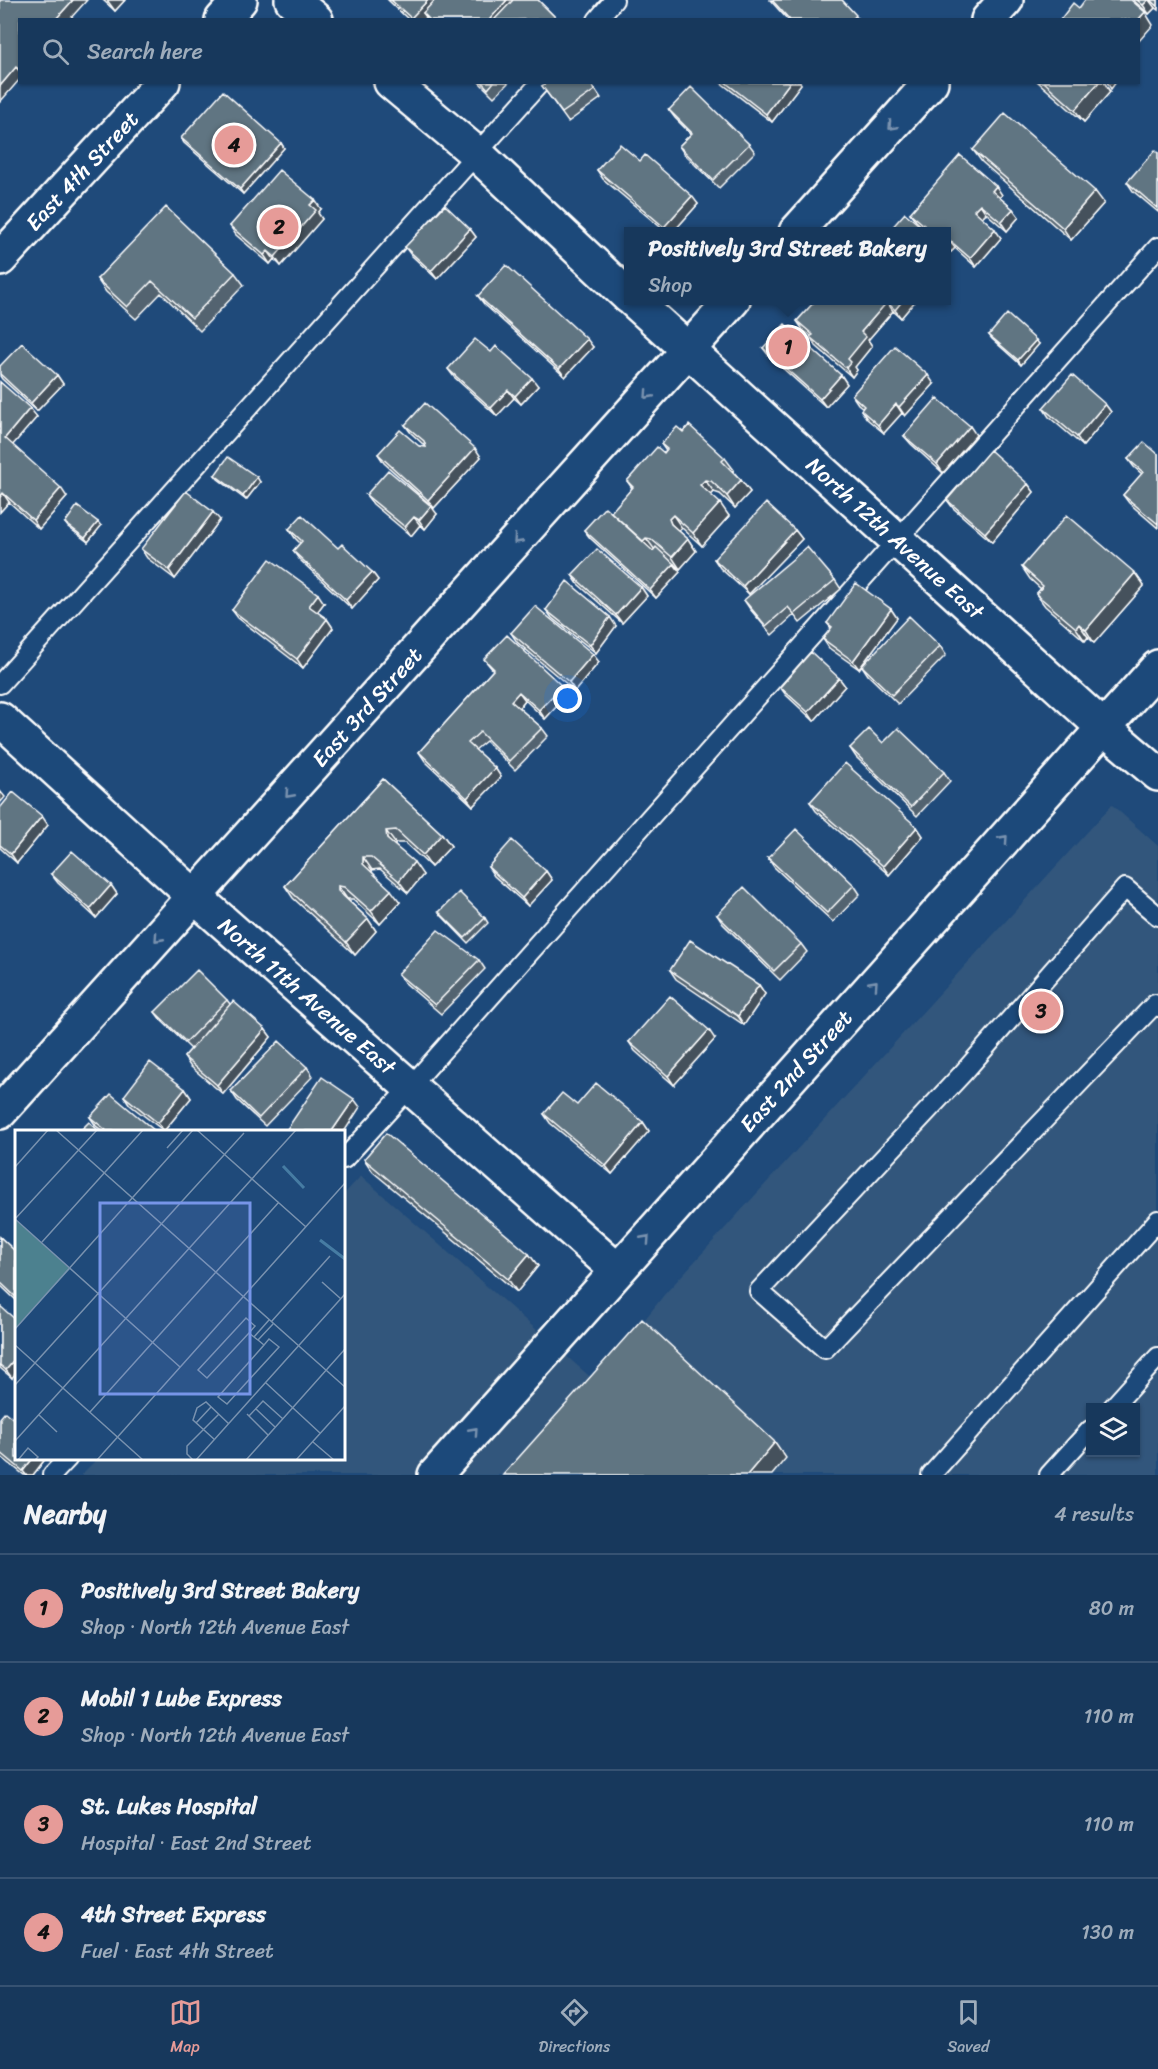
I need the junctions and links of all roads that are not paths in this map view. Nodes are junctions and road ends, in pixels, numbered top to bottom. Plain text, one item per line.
1 (240, 0) edge
2 (292, 0) edge
3 (615, 0) edge
4 (1006, 0) edge
5 (224, 18) edge
6 (314, 18) edge
7 (599, 18) edge
8 (990, 18) edge
9 (162, 84) edge
10 (393, 84) edge
11 (539, 84) edge
12 (929, 84) edge
13 (477, 154) junction
14 (800, 227) edge
15 (1158, 247) edge
16 (0, 259) edge
17 (624, 292) edge
18 (638, 305) edge
19 (728, 305) edge
20 (687, 351) junction
21 (897, 541) junction
22 (1158, 667) edge
23 (0, 684) edge
24 (0, 719) edge
25 (1104, 728) junction
26 (1158, 774) edge
27 (195, 897) junction
28 (1158, 916) edge
29 (1157, 1004) edge
30 (410, 1087) junction
31 (0, 1112) edge
32 (345, 1158) edge
33 (1158, 1220) edge
34 (617, 1270) junction
35 (1158, 1357) edge
36 (1116, 1403) edge
37 (1086, 1434) edge
38 (66, 1460) edge
39 (52, 1475) edge
40 (435, 1475) edge
41 (931, 1475) edge
42 (1049, 1475) edge

1 - 5 street
2 - 6 street
3 - 7 lane
4 - 8 street
9 - 16 street, East 4th Street
10 - 13 street
11 - 13 lane
12 -> 14 street
13 - 17 street
13 - 23 lane
15 - 21 lane
18 - 20 street, North 12th Avenue East
19 - 20 street, East 3rd Street
20 - 21 street, North 12th Avenue East
20 -> 27 street, East 3rd Street
21 - 25 street, North 12th Avenue East
21 - 30 lane
22 - 25 street, East 2nd Street
24 - 27 street, North 11th Avenue East
25 - 26 street, North 12th Avenue East
34 -> 25 street, East 2nd Street
27 - 30 street, North 11th Avenue East
27 -> 31 street, East 3rd Street
28 - 29 lane
30 - 32 lane
30 - 34 street, North 11th Avenue East
33 - 41 lane
40 -> 34 street, East 2nd Street
35 - 36 lane
37 - 42 lane
38 - 39 lane

